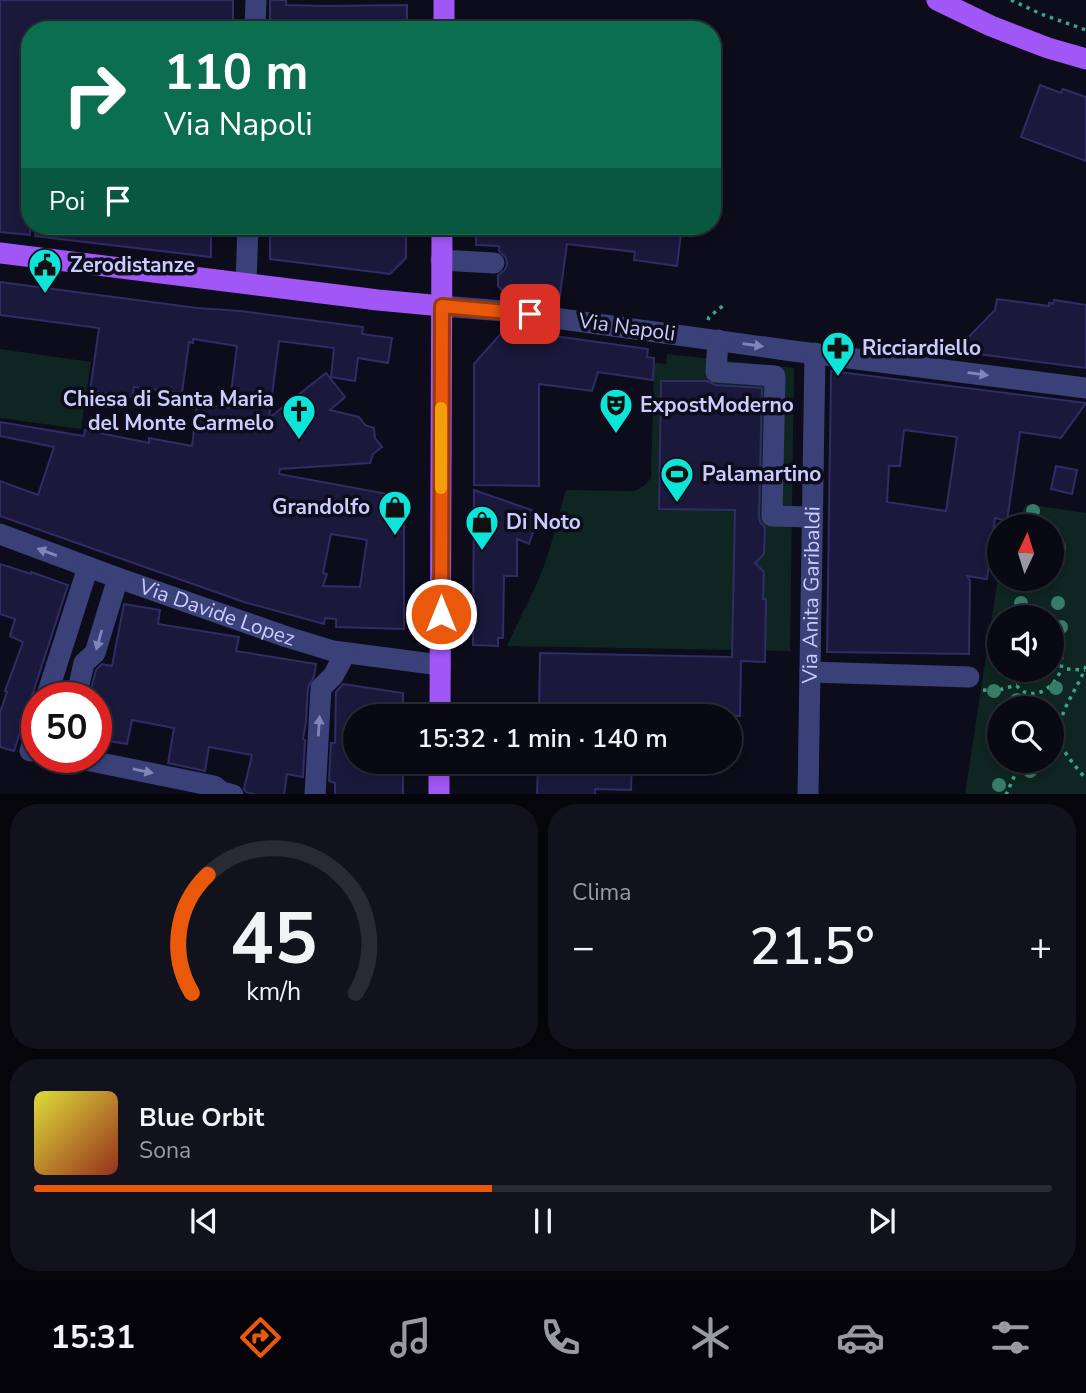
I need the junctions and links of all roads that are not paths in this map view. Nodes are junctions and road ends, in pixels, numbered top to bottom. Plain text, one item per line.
1 (256, 0) edge
2 (444, 0) edge
3 (937, 0) edge
4 (255, 21) edge
5 (444, 21) edge
6 (1086, 59) edge
7 (248, 235) edge
8 (442, 235) edge
9 (0, 253) edge
10 (442, 260) junction
11 (494, 263) dead end
12 (246, 283) junction
13 (442, 306) junction
14 (718, 340) junction
15 (815, 353) junction
16 (775, 376) junction
17 (814, 378) junction
18 (1086, 388) edge
19 (812, 517) junction
20 (0, 534) edge
21 (88, 567) junction
22 (118, 578) junction
23 (345, 654) junction
24 (440, 665) junction
25 (810, 672) junction
26 (969, 677) road end
27 (51, 682) edge
28 (80, 682) edge
29 (440, 704) edge
30 (112, 765) edge
31 (439, 774) edge
32 (233, 794) edge
33 (315, 794) edge
34 (439, 794) edge
35 (808, 794) edge

1 - 4 street
2 - 5 main road
3 - 6 main road
7 - 12 street
8 - 10 main road
9 - 12 main road, Via Napoli
10 - 11 street
10 - 13 main road
12 - 13 main road, Via Napoli
13 - 14 street, Via Napoli
13 - 24 main road
14 -> 15 street, Via Napoli
14 - 16 street
15 - 17 street, Via Anita Garibaldi
15 -> 18 street, Via Napoli
16 - 17 street
16 - 19 street
17 - 19 street, Via Anita Garibaldi
19 - 25 street, Via Anita Garibaldi
21 -> 20 street, Via Davide Lopez
21 - 22 street, Via Davide Lopez
21 - 27 street
22 - 23 street, Via Davide Lopez
22 -> 28 street
23 - 24 street, Via Davide Lopez
33 -> 23 street
24 - 29 main road
25 - 26 street
25 - 35 street, Via Anita Garibaldi
30 -> 32 street
31 - 34 main road

